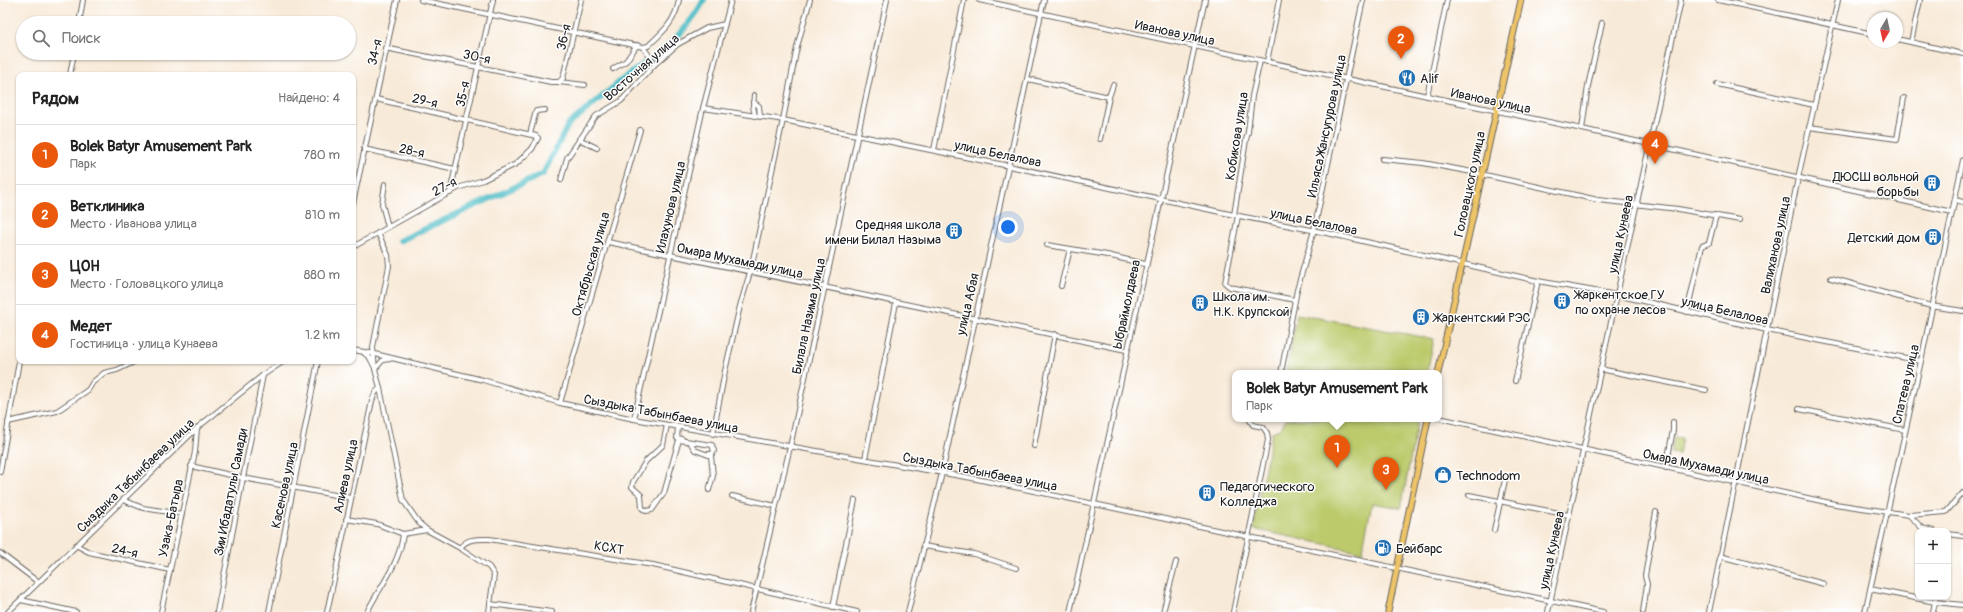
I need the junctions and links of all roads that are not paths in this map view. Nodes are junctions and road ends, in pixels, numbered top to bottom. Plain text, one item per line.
1 (83, 0) edge
2 (397, 0) edge
3 (421, 0) edge
4 (493, 0) edge
5 (581, 0) edge
6 (674, 0) edge
7 (731, 0) edge
8 (810, 0) edge
9 (887, 0) edge
10 (964, 0) edge
11 (979, 0) edge
12 (1044, 0) edge
13 (1205, 0) edge
14 (1279, 0) edge
15 (1363, 0) edge
16 (1447, 0) edge
17 (1521, 0) edge
18 (1680, 0) edge
19 (1718, 0) edge
20 (1838, 0) edge
21 (1920, 0) edge
22 (679, 1) edge
23 (1041, 14) junction
24 (490, 15) junction
25 (80, 16) edge
26 (1602, 23) dead end
27 (725, 24) junction
28 (1832, 26) junction
29 (574, 32) junction
30 (1867, 33) edge
31 (1903, 40) edge
32 (1911, 42) junction
33 (636, 45) junction
34 (643, 47) junction
35 (1194, 47) junction
36 (385, 48) junction
37 (1963, 54) edge
38 (73, 60) edge
39 (1260, 61) junction
40 (1268, 62) junction
41 (655, 64) junction
42 (478, 66) junction
43 (613, 69) dead end
44 (71, 72) edge
45 (563, 78) junction
46 (1346, 78) junction
47 (1028, 79) junction
48 (559, 82) junction
49 (566, 83) junction
50 (1717, 84) dead end
51 (585, 85) dead end
52 (1113, 85) dead end
53 (754, 95) dead end
54 (1427, 96) junction
55 (1109, 97) junction
56 (1904, 98) dead end
57 (376, 99) junction
58 (753, 102) junction
59 (1814, 105) junction
60 (703, 108) junction
61 (545, 110) dead end
62 (1496, 111) junction
63 (755, 116) junction
64 (760, 117) junction
65 (466, 119) junction
66 (783, 120) junction
67 (1809, 127) junction
68 (1582, 129) junction
69 (640, 130) dead end
70 (530, 134) junction
71 (858, 135) junction
72 (538, 138) joint
73 (579, 139) junction
74 (1100, 139) dead end
75 (1649, 145) junction
76 (597, 148) dead end
77 (364, 149) junction
78 (934, 150) junction
79 (1382, 159) dead end
80 (1963, 160) edge
81 (1009, 166) junction
82 (455, 169) junction
83 (1483, 174) junction
84 (1798, 178) junction
85 (561, 180) dead end
86 (385, 184) dead end
87 (356, 188) edge
88 (450, 193) junction
89 (1160, 199) junction
90 (1955, 200) junction
91 (1963, 202) edge
92 (1637, 204) junction
93 (1952, 212) junction
94 (1236, 215) junction
95 (1716, 215) junction
96 (1740, 220) dead end
97 (388, 227) junction
98 (1314, 230) junction
99 (378, 233) junction
100 (608, 242) junction
101 (356, 245) edge
102 (1047, 245) dead end
103 (1070, 249) junction
104 (669, 256) junction
105 (1145, 264) junction
106 (1463, 265) junction
107 (749, 272) junction
108 (1831, 278) dead end
109 (1538, 281) junction
110 (1061, 286) dead end
111 (825, 288) junction
112 (1617, 295) junction
113 (1295, 300) junction
114 (896, 303) junction
115 (1931, 306) junction
116 (1963, 311) edge
117 (1687, 312) junction
118 (974, 319) junction
119 (1767, 330) junction
120 (1055, 334) junction
121 (356, 350) edge
122 (1126, 350) junction
123 (360, 351) junction
124 (375, 354) junction
125 (392, 358) junction
126 (1921, 362) junction
127 (18, 364) edge
128 (130, 364) edge
129 (280, 364) edge
130 (317, 364) edge
131 (375, 369) junction
132 (1600, 369) junction
133 (1282, 370) edge
134 (1439, 370) edge
135 (263, 375) junction
136 (1515, 381) dead end
137 (380, 388) junction
138 (1706, 390) dead end
139 (560, 403) junction
140 (1799, 409) dead end
141 (634, 419) junction
142 (1442, 419) edge
143 (8, 422) junction
144 (1251, 422) edge
145 (1427, 422) edge
146 (1673, 422) dead end
147 (667, 425) junction
148 (678, 427) junction
149 (197, 428) junction
150 (1905, 430) junction
151 (713, 434) junction
152 (690, 442) junction
153 (1034, 446) dead end
154 (790, 447) junction
155 (1582, 450) junction
156 (708, 454) junction
157 (865, 459) junction
158 (191, 466) junction
159 (1666, 468) junction
160 (0, 472) edge
161 (942, 473) junction
162 (243, 478) junction
163 (1505, 480) dead end
164 (1735, 483) junction
165 (294, 487) junction
166 (710, 490) dead end
167 (1963, 493) edge
168 (1468, 495) dead end
169 (732, 496) dead end
170 (351, 498) junction
171 (123, 500) junction
172 (856, 500) dead end
173 (1500, 501) junction
174 (1093, 504) junction
175 (776, 506) junction
176 (1888, 511) junction
177 (1656, 512) dead end
178 (182, 514) junction
179 (1909, 515) junction
180 (1569, 516) junction
181 (346, 519) junction
182 (1922, 528) edge
183 (427, 530) junction
184 (1494, 530) dead end
185 (403, 534) junction
186 (1951, 534) edge
187 (1247, 536) junction
188 (1963, 536) edge
189 (76, 545) junction
190 (923, 546) junction
191 (460, 548) junction
192 (0, 553) edge
193 (1720, 556) junction
194 (1176, 562) dead end
195 (1016, 568) dead end
196 (1398, 568) junction
197 (170, 570) junction
198 (38, 582) junction
199 (1824, 584) dead end
200 (1870, 589) junction
201 (756, 590) junction
202 (21, 600) junction
203 (1550, 600) junction
204 (1935, 602) junction
205 (490, 604) junction
206 (1963, 604) edge
207 (827, 606) junction
208 (833, 607) junction
209 (8, 612) edge
210 (76, 612) edge
211 (161, 612) edge
212 (217, 612) edge
213 (269, 612) edge
214 (327, 612) edge
215 (367, 612) edge
216 (489, 612) edge
217 (552, 612) edge
218 (751, 612) edge
219 (826, 612) edge
220 (857, 612) edge
221 (908, 612) edge
222 (1070, 612) edge
223 (1163, 612) edge
224 (1233, 612) edge
225 (1388, 612) edge
226 (1548, 612) edge
227 (1603, 612) edge
228 (1643, 612) edge
229 (1709, 612) edge
230 (1866, 612) edge
231 (1933, 612) edge

1 - 25 street
2 - 36 street, 34-я
3 - 24 street
4 - 24 street, 35-я
5 - 29 street, 36-я
6 - 22 street
7 - 27 street, Илахунова улица
8 - 66 street
9 - 71 street, Билала Назима улица
10 - 78 street
11 - 23 street, Иванова улица
12 - 23 street, улица Абая
13 - 35 street, Ыбраймолдаева
14 - 40 street
15 - 46 street, Ильяса Жансугурова улица
16 - 54 street
17 - 62 main road, Головацкого улица
18 - 75 street, улица Кунаева
19 - 28 street
20 - 28 street, Валиханова улица
21 - 32 street
22 - 34 street
23 - 35 street, Иванова улица
23 - 47 street, улица Абая
24 - 29 street
24 - 42 street, 35-я
26 - 68 street
27 - 41 street, Восточная улица
27 - 60 street, Илахунова улица
28 - 30 street
28 - 59 street, Валиханова улица
29 - 33 street
29 - 45 street, 36-я
31 - 32 street
32 - 37 street
33 - 34 street
33 - 43 street
34 - 41 street
35 - 39 street, Иванова улица
35 - 89 street, Ыбраймолдаева
36 - 42 street, 30-я
36 - 57 street, 34-я
38 - 44 street
39 - 40 street, Иванова улица
39 - 94 street, Кобикова улица
40 - 46 street, Иванова улица
41 - 73 street, Восточная улица
42 - 48 street, 30-я
42 - 65 street, 35-я
45 - 48 street
45 - 49 street
46 - 54 street, Иванова улица
46 - 98 street, Ильяса Жансугурова улица
47 - 55 street
47 - 81 street, улица Абая
48 - 49 street, 30-я
49 - 51 street, 30-я
50 - 59 street
52 - 55 street
53 - 58 street
54 - 62 street, Иванова улица
55 - 74 street
56 - 67 street
57 - 65 street, 29-я
57 - 77 street, 34-я
58 - 63 street
58 - 64 street
59 - 67 street, Валиханова улица
60 - 63 street, улица Белалова
60 - 104 street, Илахунова улица
61 - 70 street
62 - 68 street, Иванова улица
62 - 83 main road, Головацкого улица
63 - 64 street, улица Белалова
64 - 66 street, улица Белалова
65 - 70 street, 29-я
65 - 82 street, 35-я
66 - 71 street, улица Белалова
66 - 107 street
67 - 84 street, Валиханова улица
68 - 75 street, Иванова улица
69 - 100 street, Октябрьская улица
70 - 72 street, 29-я
71 - 78 street, улица Белалова
71 - 111 street, Билала Назима улица
72 - 88 street, 27-я
73 - 76 street
73 - 85 street, Восточная улица
75 - 84 street, Иванова улица
75 - 92 street, улица Кунаева
77 - 82 street, 28-я
77 - 87 street, 34-я
78 - 81 street, улица Белалова
79 - 83 street
80 - 90 street, Спатева улица
81 - 89 street, улица Белалова
81 - 118 street, улица Абая
82 - 88 street, 35-я
83 - 92 street
83 - 106 main road, Головацкого улица
84 - 93 street, Иванова улица
84 - 119 street, Валиханова улица
86 - 97 street
88 - 97 street, 27-я
89 - 94 street, улица Белалова
89 - 105 street, Ыбраймолдаева
90 - 91 street
90 - 93 street, Спатева улица
92 - 95 street
92 - 112 street, улица Кунаева
93 - 115 street, Спатева улица
94 - 98 street, улица Белалова
94 - 113 street, Кобикова улица
95 - 96 street
95 - 117 street
97 - 99 street, 27-я
98 - 106 street, улица Белалова
98 - 113 street, Ильяса Жансугурова улица
99 - 101 street, 27-я
99 - 124 street
100 - 104 street, Омара Мухамади улица
100 - 139 street, Октябрьская улица
102 - 103 street
103 - 105 street
103 - 110 street
104 - 107 street, Омара Мухамади улица
104 - 141 street, Илахунова улица
105 - 122 street, Ыбраймолдаева
106 - 109 street, улица Белалова
106 - 134 main road, Головацкого улица
107 - 111 street, Омара Мухамади улица
107 - 151 street
108 - 115 street
109 - 112 street, улица Белалова
109 - 136 street
111 - 114 street, Омара Мухамади улица
111 - 154 street, Билала Назима улица
112 - 117 street, улица Белалова
112 - 132 street, улица Кунаева
113 - 133 street, Ильяса Жансугурова улица
114 - 118 street, Омара Мухамади улица
114 - 157 street
115 - 116 street
115 - 126 street, Спатева улица
117 - 119 street, улица Белалова
118 - 120 street, Омара Мухамади улица
118 - 161 street, улица Абая
119 - 126 street, улица Белалова
119 - 164 street, Валиханова улица
120 - 122 street, Омара Мухамади улица
120 - 153 street
121 - 123 street, Сыздыка Табынбаева улица
122 - 174 street, Ыбраймолдаева
123 - 124 street, Сыздыка Табынбаева улица
123 - 131 street
124 - 125 street, Сыздыка Табынбаева улица
124 - 131 street
125 - 131 street
125 - 139 street, Сыздыка Табынбаева улица
126 - 150 street, Спатева улица
127 - 143 street
128 - 143 street
129 - 135 street, Сыздыка Табынбаева улица
130 - 165 street, Касенова улица
131 - 137 street
132 - 138 street
132 - 155 street, улица Кунаева
135 - 149 street, Сыздыка Табынбаева улица
135 - 162 street, Зии Ибадатулы Самади
137 - 170 street, Алиева улица
137 - 183 street
139 - 141 street, Сыздыка Табынбаева улица
140 - 150 street
141 - 147 street, Сыздыка Табынбаева улица
142 - 155 street, Омара Мухамади улица
143 - 160 street
144 - 187 street
145 - 196 main road
146 - 159 street
147 - 148 street, Сыздыка Табынбаева улица
147 - 152 street
148 - 151 street, Сыздыка Табынбаева улица
148 - 152 street
149 - 158 street, Узака-Батыра
149 - 171 street, Сыздыка Табынбаева улица
150 - 176 street, Спатева улица
151 - 154 street, Сыздыка Табынбаева улица
152 - 156 street
152 - 156 street
154 - 157 street, Сыздыка Табынбаева улица
154 - 175 street, Билала Назима улица
155 - 159 street, Омара Мухамади улица
155 - 180 street, улица Кунаева
156 - 166 street
157 - 161 street, Сыздыка Табынбаева улица
158 - 162 street
158 - 178 street, Узака-Батыра
159 - 164 street, Омара Мухамади улица
161 - 174 street, Сыздыка Табынбаева улица
161 - 190 street, улица Абая
162 - 165 street
162 - 212 street, Зии Ибадатулы Самади
163 - 173 street
164 - 176 street, Омара Мухамади улица
164 - 193 street, Валиханова улица
165 - 170 street
165 - 213 street, Касенова улица
167 - 179 street, Омара Мухамади улица
168 - 173 street
169 - 175 street
170 - 181 street, Алиева улица
171 - 178 street
171 - 189 street, Сыздыка Табынбаева улица
172 - 208 street
173 - 180 street
173 - 184 street
174 - 187 street, Сыздыка Табынбаева улица
174 - 222 street, Ыбраймолдаева
175 - 201 street, Билала Назима улица
176 - 179 street, Омара Мухамади улица
176 - 200 street, Спатева улица
177 - 228 street
178 - 197 street, Узака-Батыра
179 - 182 street
180 - 203 street, улица Кунаева
181 - 185 street
181 - 214 street, Алиева улица
183 - 185 street
183 - 191 street
185 - 215 street
186 - 188 street
187 - 196 street, Сыздыка Табынбаева улица
187 - 224 street
189 - 197 street, 24-я
189 - 198 street, Сыздыка Табынбаева улица
190 - 195 street
190 - 221 street, улица Абая
191 - 201 street, КСХТ
191 - 205 street
192 - 198 street
193 - 199 street
193 - 229 street, Валиханова улица
194 - 223 street
196 - 203 street, Сыздыка Табынбаева улица
196 - 225 main road
197 - 211 street, Узака-Батыра
198 - 202 street, Сыздыка Табынбаева улица
200 - 204 street
200 - 230 street, Спатева улица
201 - 207 street, КСХТ
201 - 218 street, Билала Назима улица
202 - 209 street, Сыздыка Табынбаева улица
202 - 210 street
203 - 226 street, улица Кунаева
203 - 227 street, Сыздыка Табынбаева улица
204 - 206 street
204 - 231 street
205 - 216 street
205 - 217 street
207 - 208 street, КСХТ
207 - 219 street
208 - 220 street, КСХТ

